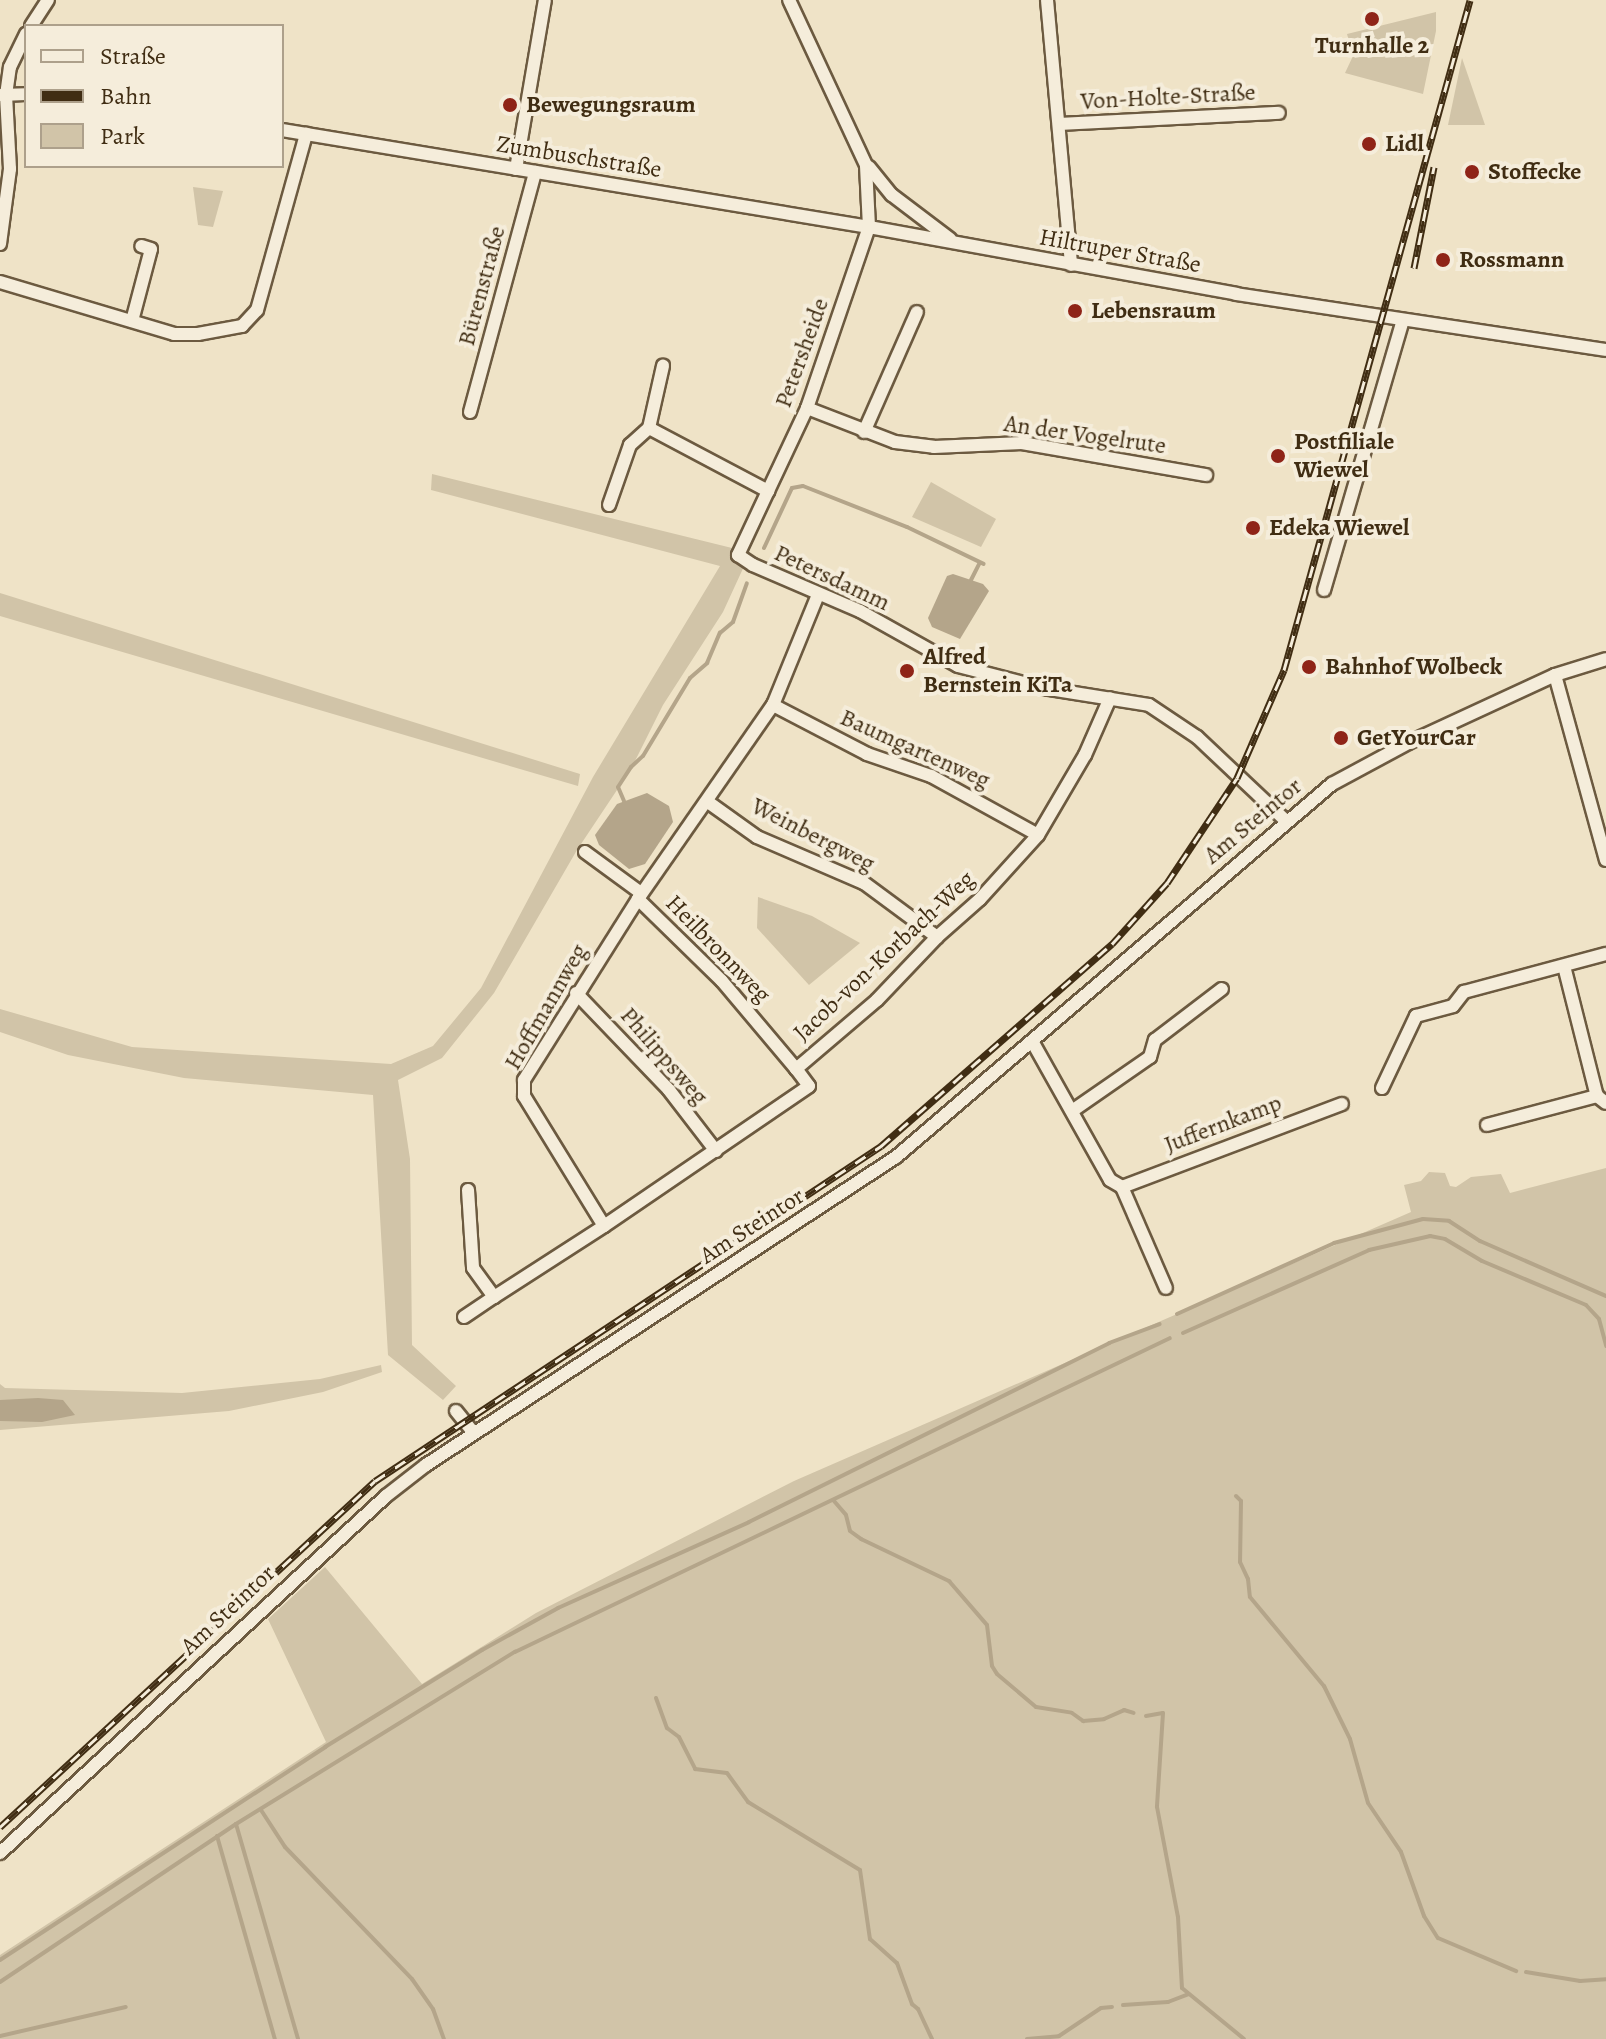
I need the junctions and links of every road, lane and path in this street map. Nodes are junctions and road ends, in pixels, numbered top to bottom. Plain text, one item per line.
1 (48, 0) edge
2 (545, 0) edge
3 (789, 0) edge
4 (1047, 0) edge
5 (32, 24) edge
6 (24, 38) edge
7 (24, 94) edge
8 (3, 95) edge
9 (1279, 113) dead end
10 (1060, 124) junction
11 (284, 130) edge
12 (306, 134) junction
13 (866, 165) junction
14 (516, 169) junction
15 (535, 172) junction
16 (869, 227) junction
17 (955, 243) junction
18 (0, 244) edge
19 (141, 246) dead end
20 (1071, 265) junction
21 (0, 282) edge
22 (917, 312) dead end
23 (1403, 320) junction
24 (132, 321) junction
25 (1606, 350) edge
26 (663, 366) dead end
27 (807, 408) junction
28 (470, 412) dead end
29 (649, 428) junction
30 (864, 432) junction
31 (1206, 475) dead end
32 (768, 491) junction
33 (609, 505) dead end
34 (738, 555) joint
35 (1324, 590) dead end
36 (818, 595) junction
37 (1606, 659) edge
38 (1555, 675) junction
39 (1110, 698) junction
40 (773, 705) junction
41 (708, 802) junction
42 (1286, 821) junction
43 (1038, 835) junction
44 (585, 852) dead end
45 (1606, 860) edge
46 (640, 896) junction
47 (937, 937) junction
48 (1606, 954) edge
49 (1564, 966) junction
50 (1222, 989) dead end
51 (576, 993) junction
52 (1032, 1041) junction
53 (796, 1069) junction
54 (1382, 1088) dead end
55 (1602, 1099) edge
56 (1342, 1104) dead end
57 (1072, 1111) junction
58 (1487, 1125) dead end
59 (716, 1151) junction
60 (1122, 1187) junction
61 (468, 1190) dead end
62 (604, 1226) junction
63 (1166, 1288) dead end
64 (494, 1297) junction
65 (464, 1317) dead end
66 (456, 1411) dead end
67 (474, 1433) junction
68 (0, 1853) edge

1 - 5 street
2 - 14 street
3 - 13 street
4 - 10 street, Von-Holte-Straße
6 - 8 street
7 - 8 street
8 - 18 street
9 - 10 street, Von-Holte-Straße
10 - 20 street, Von-Holte-Straße
11 - 12 street, Zumbuschstraße
12 - 14 street, Zumbuschstraße
12 - 24 street
13 - 16 street
13 - 17 street
14 - 15 street, Zumbuschstraße
15 - 16 street, Zumbuschstraße
15 - 28 street, Bürenstraße
16 - 17 street, Hiltruper Straße
16 - 27 street, Petersheide
17 - 20 street, Hiltruper Straße
19 - 24 street
20 - 23 street, Hiltruper Straße
21 - 24 street
22 - 30 street
23 - 25 street, Hiltruper Straße
23 - 35 street
26 - 29 street
27 - 30 street, An der Vogelrute
27 - 32 street, Petersheide
29 - 32 street
29 - 33 street
30 - 31 street, An der Vogelrute
32 - 34 street, Petersheide
34 - 36 street, Petersdamm
36 - 39 street, Petersdamm
36 - 40 street, Hoffmannweg
37 - 38 street, Am Steintor
38 - 42 street, Am Steintor
38 - 45 street
39 - 42 street, Petersdamm
39 - 43 street, Jacob-von-Korbach-Weg
40 - 41 street, Hoffmannweg
40 - 43 street, Baumgartenweg
41 - 46 street, Hoffmannweg
41 - 47 street, Weinbergweg
42 - 52 street, Am Steintor
43 - 47 street, Jacob-von-Korbach-Weg
44 - 46 street
46 - 51 street, Hoffmannweg
46 - 53 street, Heilbronnweg
47 - 53 street, Jacob-von-Korbach-Weg
48 - 49 street
49 - 54 street
49 - 55 street
50 - 57 street
51 - 59 street, Philippsweg
51 - 62 street, Hoffmannweg
52 - 57 street
52 - 67 street, Am Steintor
53 - 59 street, Jacob-von-Korbach-Weg
55 - 58 street
56 - 60 street, Juffernkamp
57 - 60 street
59 - 62 street, Jacob-von-Korbach-Weg
60 - 63 street
61 - 64 street
62 - 64 street, Jacob-von-Korbach-Weg
64 - 65 street, Jacob-von-Korbach-Weg
66 - 67 street
67 - 68 street, Am Steintor

